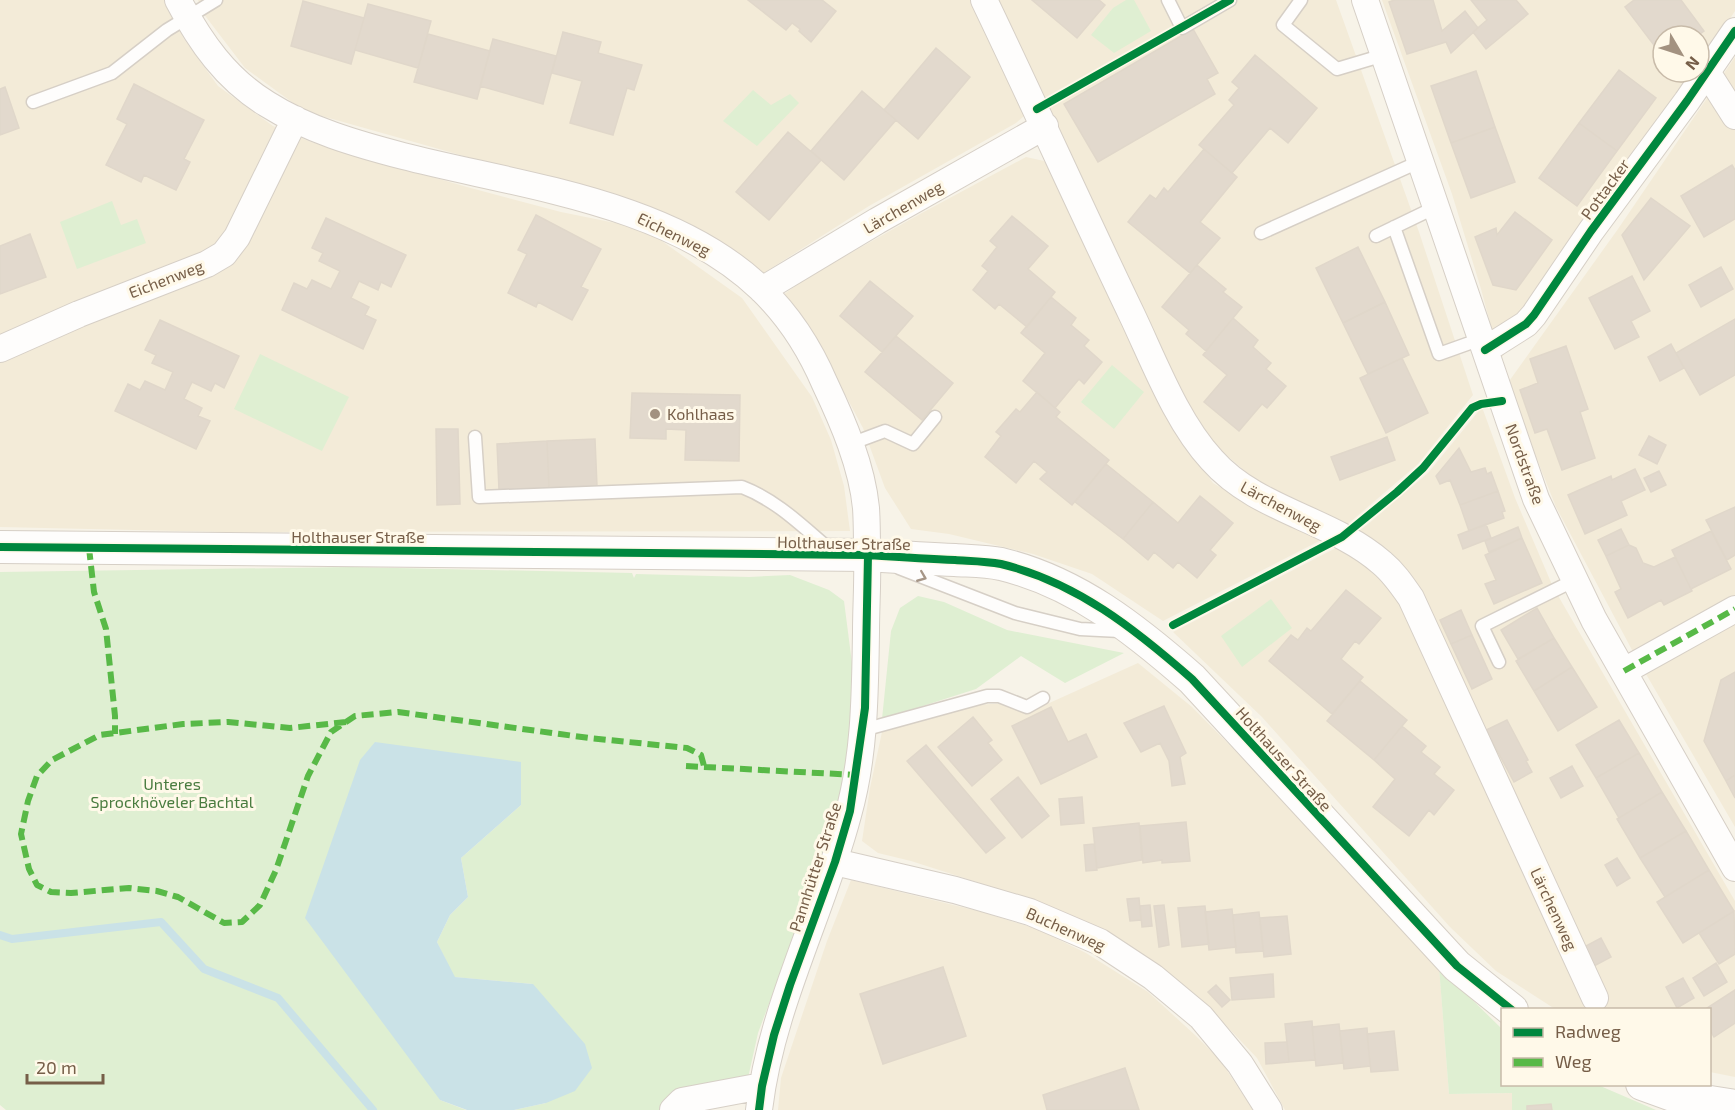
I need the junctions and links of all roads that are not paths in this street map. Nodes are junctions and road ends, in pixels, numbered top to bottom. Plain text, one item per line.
1 (216, 0) edge
2 (984, 0) edge
3 (1168, 0) edge
4 (1230, 0) edge
5 (1301, 0) edge
6 (1365, 0) edge
7 (183, 9) edge
8 (1735, 31) edge
9 (1384, 55) junction
10 (1711, 66) edge
11 (1711, 78) edge
12 (1698, 84) edge
13 (33, 102) dead end
14 (1735, 116) edge
15 (295, 119) junction
16 (1045, 126) junction
17 (1421, 161) junction
18 (1436, 207) junction
19 (1394, 226) junction
20 (1261, 233) dead end
21 (1376, 236) dead end
22 (762, 290) junction
23 (1483, 344) junction
24 (0, 349) edge
25 (935, 417) dead end
26 (475, 437) dead end
27 (850, 444) junction
28 (0, 547) edge
29 (836, 555) junction
30 (867, 555) junction
31 (1575, 580) junction
32 (1735, 609) edge
33 (1138, 632) junction
34 (1499, 663) dead end
35 (1624, 671) junction
36 (1043, 698) dead end
37 (863, 730) junction
38 (835, 862) junction
39 (1735, 868) edge
40 (1595, 998) dead end
41 (1510, 1008) edge
42 (1648, 1086) edge
43 (760, 1098) edge
44 (1735, 1107) edge
45 (673, 1110) edge
46 (1269, 1110) edge

1 - 7 lane
2 - 16 street, Lärchenweg
3 - 4 lane
5 - 9 lane
6 - 9 street, Nordstraße
7 - 13 lane
7 - 15 street, Eichenweg
8 - 10 street, Pottacker
9 - 17 street, Nordstraße
11 - 14 street
12 - 23 street, Pottacker
15 - 22 street, Eichenweg
15 - 24 street, Eichenweg
16 - 22 street, Lärchenweg
16 - 40 street, Lärchenweg
17 - 18 street, Nordstraße
17 - 20 lane
18 - 19 lane
18 - 23 street, Nordstraße
19 - 21 lane
19 - 23 lane
22 - 27 street, Eichenweg
23 - 31 street, Nordstraße
25 - 27 lane
26 - 29 lane
27 - 30 street, Eichenweg
28 - 29 street, Holthauser Straße
29 - 30 street, Holthauser Straße
30 -> 33 lane
30 - 33 street, Holthauser Straße
30 - 37 street, Pannhütter Straße
31 - 34 lane
31 - 35 street, Nordstraße
32 - 35 street
33 - 41 street, Holthauser Straße
35 - 39 street, Nordstraße
36 - 37 lane
37 - 38 street, Pannhütter Straße
38 - 43 street, Pannhütter Straße
38 - 46 street, Buchenweg
42 - 44 street
43 - 45 street

